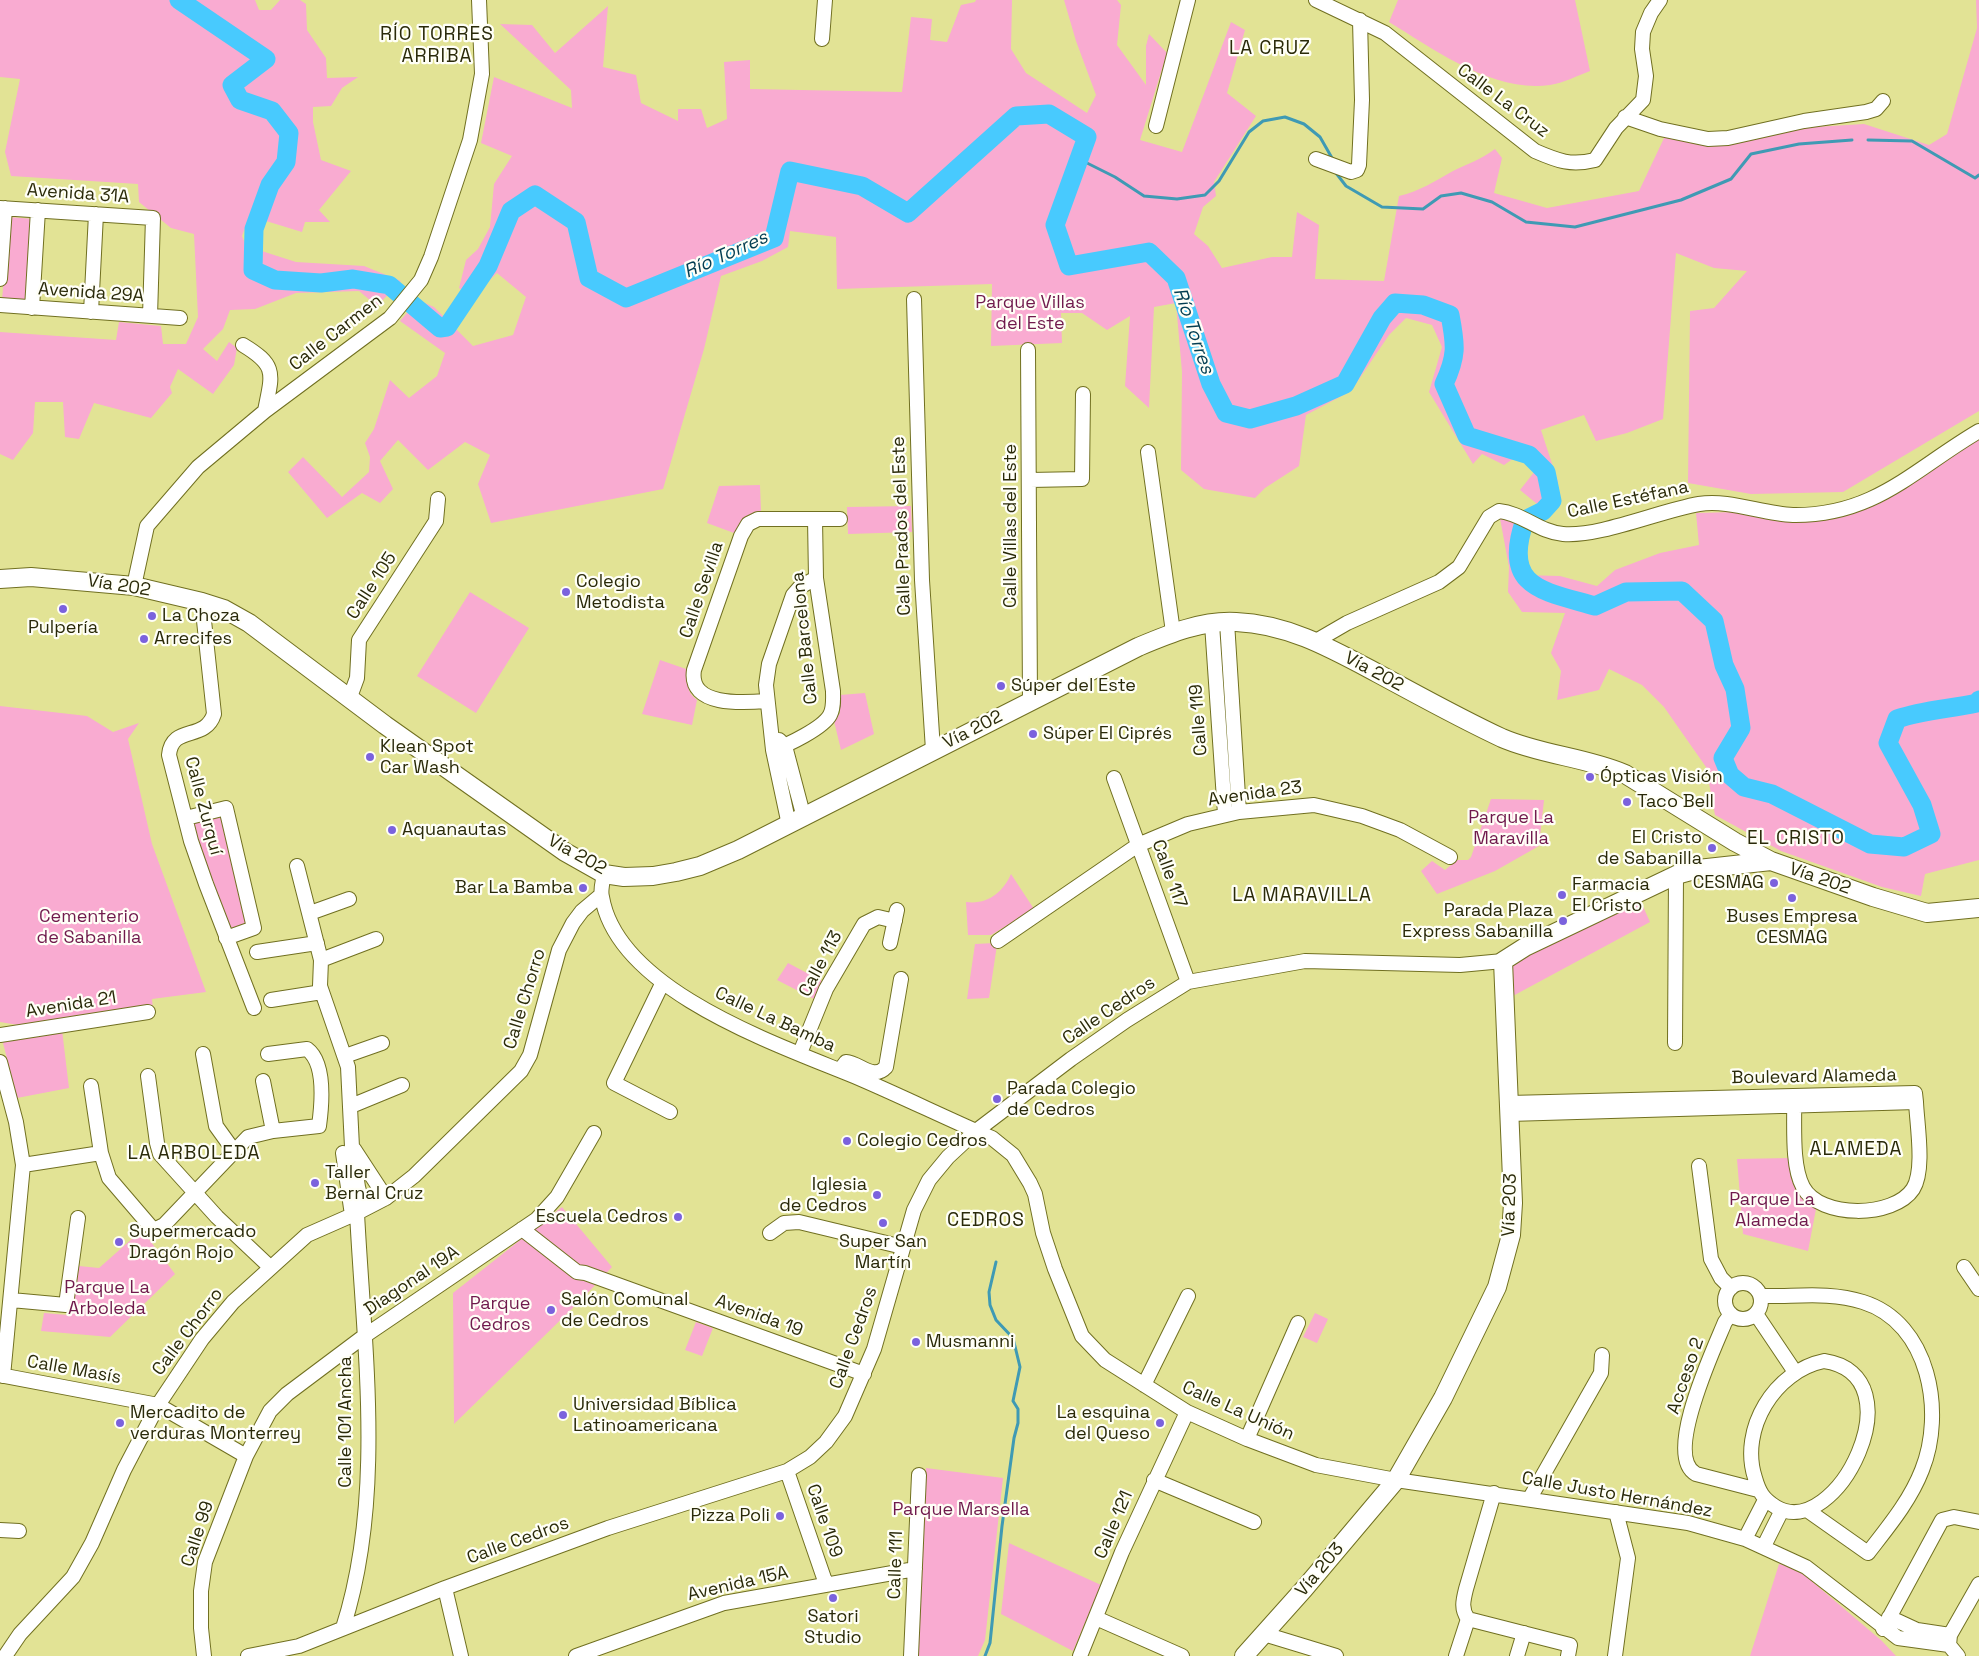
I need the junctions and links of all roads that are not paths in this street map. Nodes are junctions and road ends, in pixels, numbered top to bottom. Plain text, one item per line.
1 (479, 0) edge
2 (825, 0) edge
3 (1188, 0) edge
4 (1316, 0) edge
5 (1660, 0) edge
6 (1360, 20) junction
7 (822, 39) dead end
8 (1883, 101) dead end
9 (1625, 117) junction
10 (1156, 126) dead end
11 (1316, 159) dead end
12 (3, 208) edge
13 (38, 210) junction
14 (96, 214) junction
15 (0, 279) edge
16 (914, 300) dead end
17 (0, 305) edge
18 (32, 308) junction
19 (91, 312) junction
20 (150, 316) junction
21 (180, 318) dead end
22 (243, 345) dead end
23 (1028, 350) dead end
24 (1083, 394) dead end
25 (265, 411) junction
26 (1979, 431) edge
27 (1148, 452) dead end
28 (1030, 480) junction
29 (438, 499) dead end
30 (815, 519) junction
31 (840, 519) dead end
32 (816, 578) junction
33 (0, 579) edge
34 (134, 586) junction
35 (202, 602) junction
36 (1219, 623) junction
37 (1172, 632) junction
38 (1316, 641) junction
39 (350, 697) junction
40 (767, 700) junction
41 (1030, 701) junction
42 (779, 748) junction
43 (933, 750) junction
44 (1114, 778) dead end
45 (1239, 812) junction
46 (1225, 814) junction
47 (186, 818) junction
48 (797, 822) junction
49 (1726, 837) junction
50 (1138, 845) junction
51 (1450, 857) dead end
52 (1771, 861) junction
53 (297, 866) dead end
54 (1722, 866) junction
55 (604, 874) junction
56 (1676, 875) junction
57 (601, 895) junction
58 (349, 899) dead end
59 (1979, 908) edge
60 (310, 914) junction
61 (226, 938) junction
62 (376, 939) dead end
63 (998, 941) dead end
64 (317, 943) junction
65 (890, 943) dead end
66 (257, 952) dead end
67 (321, 960) junction
68 (1503, 961) junction
69 (901, 979) dead end
70 (1188, 982) junction
71 (662, 984) junction
72 (322, 992) junction
73 (271, 1000) dead end
74 (254, 1008) dead end
75 (148, 1012) dead end
76 (0, 1035) edge
77 (1675, 1042) dead end
78 (382, 1043) dead end
79 (800, 1053) junction
80 (203, 1054) dead end
81 (268, 1054) dead end
82 (345, 1056) junction
83 (0, 1062) edge
84 (840, 1070) junction
85 (148, 1076) dead end
86 (263, 1081) dead end
87 (402, 1085) dead end
88 (91, 1086) dead end
89 (1794, 1101) junction
90 (351, 1106) junction
91 (1509, 1108) junction
92 (670, 1112) dead end
93 (273, 1131) junction
94 (976, 1131) junction
95 (594, 1133) dead end
96 (347, 1147) junction
97 (234, 1151) junction
98 (101, 1153) junction
99 (23, 1165) junction
100 (1699, 1166) dead end
101 (194, 1193) junction
102 (386, 1198) junction
103 (357, 1213) junction
104 (78, 1218) dead end
105 (522, 1229) junction
106 (770, 1233) dead end
107 (903, 1247) junction
108 (270, 1267) junction
109 (1964, 1267) dead end
110 (1731, 1288) junction
111 (1979, 1289) edge
112 (1188, 1296) dead end
113 (1761, 1296) junction
114 (11, 1300) junction
115 (1731, 1314) junction
116 (1756, 1314) junction
117 (1298, 1323) dead end
118 (363, 1338) junction
119 (1602, 1355) dead end
120 (1795, 1372) junction
121 (864, 1374) junction
122 (2, 1376) edge
123 (1144, 1385) junction
124 (158, 1404) junction
125 (1187, 1412) junction
126 (1247, 1439) junction
127 (246, 1456) junction
128 (787, 1471) junction
129 (919, 1475) dead end
130 (1154, 1480) junction
131 (1396, 1480) junction
132 (1494, 1494) junction
133 (1762, 1495) junction
134 (1530, 1498) junction
135 (1782, 1510) junction
136 (1807, 1510) junction
137 (1616, 1512) junction
138 (1254, 1522) dead end
139 (1979, 1522) edge
140 (0, 1530) edge
141 (19, 1531) dead end
142 (1745, 1539) junction
143 (1764, 1546) junction
144 (915, 1569) junction
145 (826, 1584) junction
146 (1979, 1584) edge
147 (445, 1588) junction
148 (1096, 1618) junction
149 (1468, 1619) junction
150 (1886, 1623) junction
151 (343, 1628) junction
152 (1524, 1633) junction
153 (1264, 1634) junction
154 (1952, 1645) edge
155 (1569, 1651) edge
156 (5, 1656) edge
157 (204, 1656) edge
158 (248, 1656) edge
159 (461, 1656) edge
160 (576, 1656) edge
161 (911, 1656) edge
162 (1080, 1656) edge
163 (1182, 1656) edge
164 (1244, 1656) edge
165 (1336, 1656) edge
166 (1456, 1656) edge
167 (1516, 1656) edge
168 (1615, 1656) edge

1 - 25 street, Calle Carmen
2 - 7 street
3 - 10 street
4 - 6 street, Calle La Cruz
5 - 9 street, Calle La Cruz
6 - 9 street, Calle La Cruz
6 - 11 street
8 - 9 street
12 - 13 street, Avenida 31A
12 - 15 street
13 - 14 street, Avenida 31A
13 - 18 street
14 - 19 street
14 - 20 street, Avenida 31A
16 - 43 street, Calle Prados del Este
17 - 18 street, Avenida 29A
18 - 19 street, Avenida 29A
19 - 20 street, Avenida 29A
20 - 21 street, Avenida 29A
22 - 25 street
23 - 28 street, Calle Villas del Este
24 - 28 street
25 - 34 street, Calle Carmen
26 - 38 street, Calle Estéfana
27 - 37 street
28 - 41 street, Calle Villas del Este
29 - 39 street, Calle 105
30 - 31 street, Calle Sevilla
30 - 32 street, Calle Barcelona
30 - 40 street, Calle Sevilla
32 - 40 street
32 - 42 street, Calle Barcelona
33 - 34 main road, Vía 202
34 - 35 main road, Vía 202
35 - 39 main road, Vía 202
35 - 47 street, Calle Zurquí
36 - 37 main road, Vía 202
36 - 38 main road, Vía 202
36 - 45 street, Calle 119
36 - 46 street, Calle 119
37 - 41 main road, Vía 202
38 - 49 main road, Vía 202
39 - 55 main road, Vía 202
40 - 42 street
41 - 43 main road, Vía 202
42 - 48 street
43 - 48 main road, Vía 202
44 - 50 street, Calle 117
45 - 46 street, Avenida 23
45 - 51 street, Avenida 23
46 - 50 street, Avenida 23
47 - 61 street, Calle Zurquí
47 - 61 street
48 - 55 main road, Vía 202
49 - 52 main road, Vía 202
49 - 54 main road
50 - 63 street, Avenida 23
50 - 70 street, Calle 117
52 - 54 main road
52 - 59 main road, Vía 202
53 - 60 street, Calle 101 Ancha
54 - 56 main road
55 - 57 street
56 - 68 main road
56 - 77 street
57 - 71 street, Calle La Bamba
57 - 102 street, Calle Chorro
58 - 60 street
60 - 64 street, Calle 101 Ancha
61 - 74 street, Calle Zurquí
62 - 67 street
64 - 66 street
64 - 67 street, Calle 101 Ancha
65 - 79 street, Calle 113
67 - 72 street, Calle 101 Ancha
68 - 70 street, Calle Cedros
68 - 91 main road, Vía 203
69 - 84 street
70 - 94 street, Calle Cedros
71 - 79 street, Calle La Bamba
71 - 92 street
72 - 73 street
72 - 82 street, Calle 101 Ancha
75 - 76 street, Avenida 21
78 - 82 street
79 - 84 street, Calle La Bamba
80 - 97 street
81 - 93 street
82 - 90 street, Calle 101 Ancha
83 - 99 street
84 - 94 street, Calle La Bamba
85 - 101 street
86 - 93 street
87 - 90 street
88 - 98 street
89 - 89 street, Boulevard Alameda
89 - 91 street, Boulevard Alameda
90 - 96 street, Calle 101 Ancha
91 - 131 main road, Vía 203
93 - 97 street
94 - 107 street, Calle Cedros
94 - 123 street, Calle La Unión
95 - 105 street, Diagonal 19A
96 - 102 street
96 - 103 street, Calle 101 Ancha
97 - 101 street
98 - 99 street
98 - 101 street
99 - 114 street
100 - 110 street
101 - 108 street
102 - 103 street, Calle Chorro
103 - 108 street, Calle Chorro
103 - 118 street, Calle 101 Ancha
104 - 114 street
105 - 118 street, Diagonal 19A
105 - 121 street, Avenida 19
106 - 107 street
107 - 121 street, Calle Cedros
108 - 124 street, Calle Chorro
109 - 111 street
110 - 113 street
110 - 115 street
112 - 123 street
113 - 116 street
113 - 136 street
114 - 122 street
115 - 116 street
115 - 133 street, Acceso 2
116 - 120 street
117 - 126 street
118 - 127 street, Diagonal 19A
118 - 151 street, Calle 101 Ancha
119 - 134 street
120 - 133 street
120 - 136 street
121 - 128 street, Calle Cedros
122 - 124 street, Calle Masís
123 - 125 street, Calle La Unión
124 - 127 street, Calle Masís
124 - 156 street, Calle Chorro
125 - 126 street, Calle La Unión
125 - 130 street, Calle 121
126 - 131 street, Calle La Unión
127 - 157 street, Calle 99
128 - 145 street, Calle 109
128 - 147 street, Calle Cedros
129 - 144 street, Calle 111
130 - 138 street
130 - 148 street, Calle 121
131 - 132 street, Calle Justo Hernández
131 - 153 main road, Vía 203
132 - 134 street, Calle Justo Hernández
132 - 149 street
133 - 135 street
133 - 142 street
134 - 137 street, Calle Justo Hernández
135 - 136 street
135 - 143 street
137 - 142 street, Calle Justo Hernández
137 - 168 street
139 - 150 street
140 - 141 street
142 - 143 street, Calle Justo Hernández
143 - 150 street, Calle Justo Hernández
144 - 145 street, Avenida 15A
144 - 161 street, Calle 111
145 - 160 street, Avenida 15A
146 - 154 street
147 - 151 street, Calle Cedros
147 - 159 street
148 - 162 street, Calle 121
148 - 163 street
149 - 152 street
149 - 166 street
150 - 154 street, Calle Justo Hernández
151 - 158 street, Calle Cedros
152 - 155 street
152 - 167 street
153 - 164 main road, Vía 203
153 - 165 street

